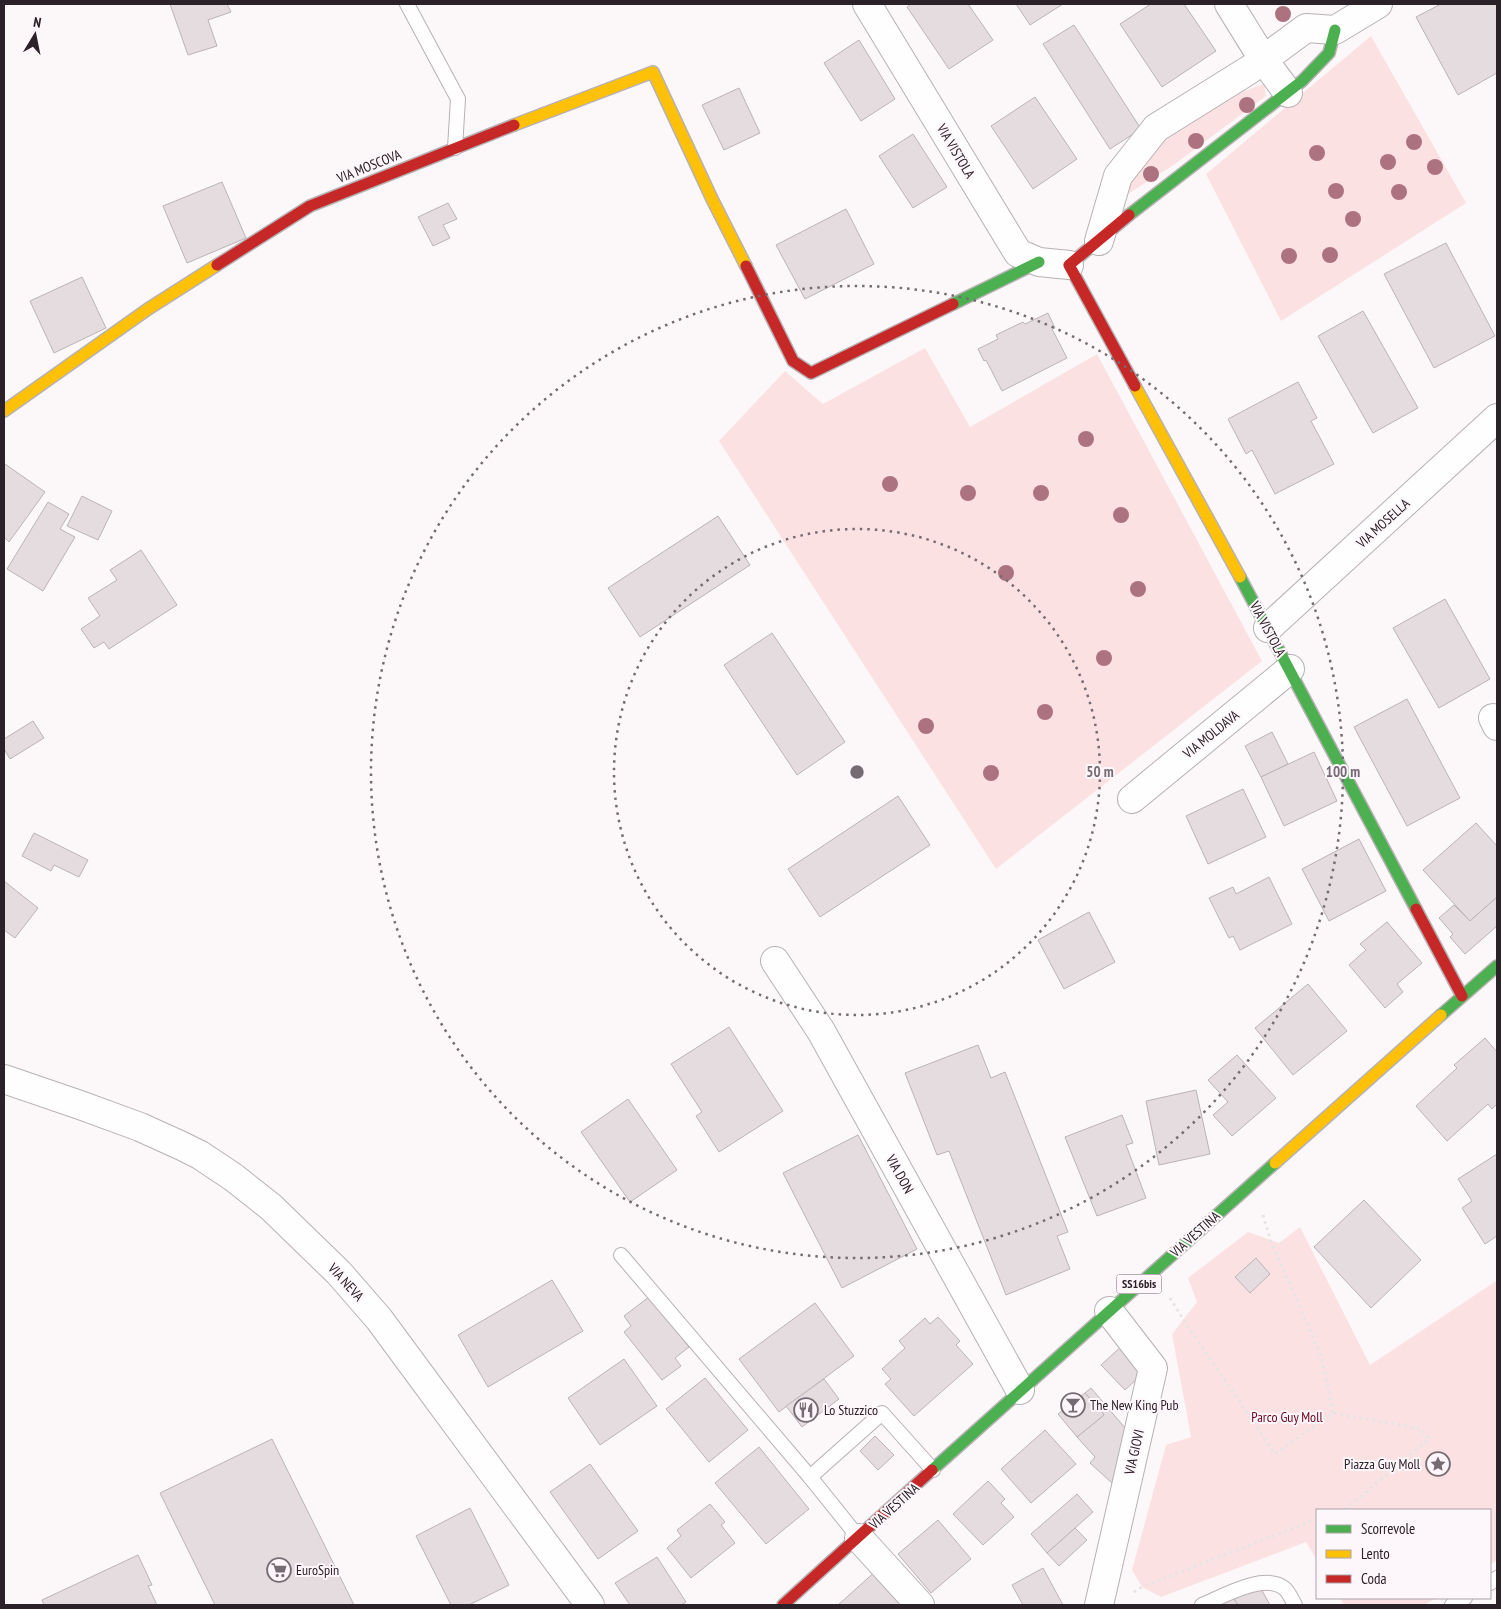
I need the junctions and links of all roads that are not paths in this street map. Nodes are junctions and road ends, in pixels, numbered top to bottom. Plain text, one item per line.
1 (407, 4) edge
2 (867, 4) edge
3 (1229, 4) edge
4 (1378, 4) edge
5 (1335, 30) junction
6 (1263, 59) junction
7 (1288, 93) junction
8 (456, 148) junction
9 (1099, 241) junction
10 (1039, 262) junction
11 (1069, 265) junction
12 (4, 411) edge
13 (1497, 418) edge
14 (1268, 628) junction
15 (1290, 669) junction
16 (1132, 799) dead end
17 (775, 961) dead end
18 (1495, 973) edge
19 (1462, 996) junction
20 (4, 1079) edge
21 (621, 1255) dead end
22 (1109, 1311) junction
23 (1020, 1390) junction
24 (933, 1470) junction
25 (810, 1477) junction
26 (859, 1538) junction
27 (1463, 1599) edge
28 (590, 1605) edge
29 (783, 1605) edge
30 (920, 1605) edge
31 (1099, 1605) edge
32 (1202, 1605) edge
33 (1295, 1605) edge
34 (1452, 1605) edge

1 - 8 lane
2 - 10 street, VIA VISTOLA
3 - 6 street
4 - 5 street
5 - 6 street
5 - 7 street
6 - 7 street
6 - 9 street
7 - 9 street
8 - 10 street, VIA MOSCOVA
8 - 12 street, VIA MOSCOVA
9 - 11 street
10 - 11 street, VIA VISTOLA
11 - 14 street, VIA VISTOLA
13 - 14 street, VIA MOSELLA
14 - 15 street, VIA VISTOLA
15 - 16 street, VIA MOLDAVA
15 - 19 street, VIA VISTOLA
17 - 23 street, VIA DON
18 - 19 street, VIA VESTINA / SS16bis
19 - 22 street, VIA VESTINA / SS16bis
20 - 28 street, VIA NEVA
21 - 25 lane
22 - 23 street, VIA VESTINA / SS16bis
22 - 31 street, VIA GIOVI
23 - 24 street, VIA VESTINA / SS16bis
24 - 25 lane
24 - 26 street, VIA VESTINA / SS16bis
25 - 26 lane
26 - 29 street, VIA VESTINA / SS16bis
26 - 30 street
27 - 34 lane
32 - 33 lane

